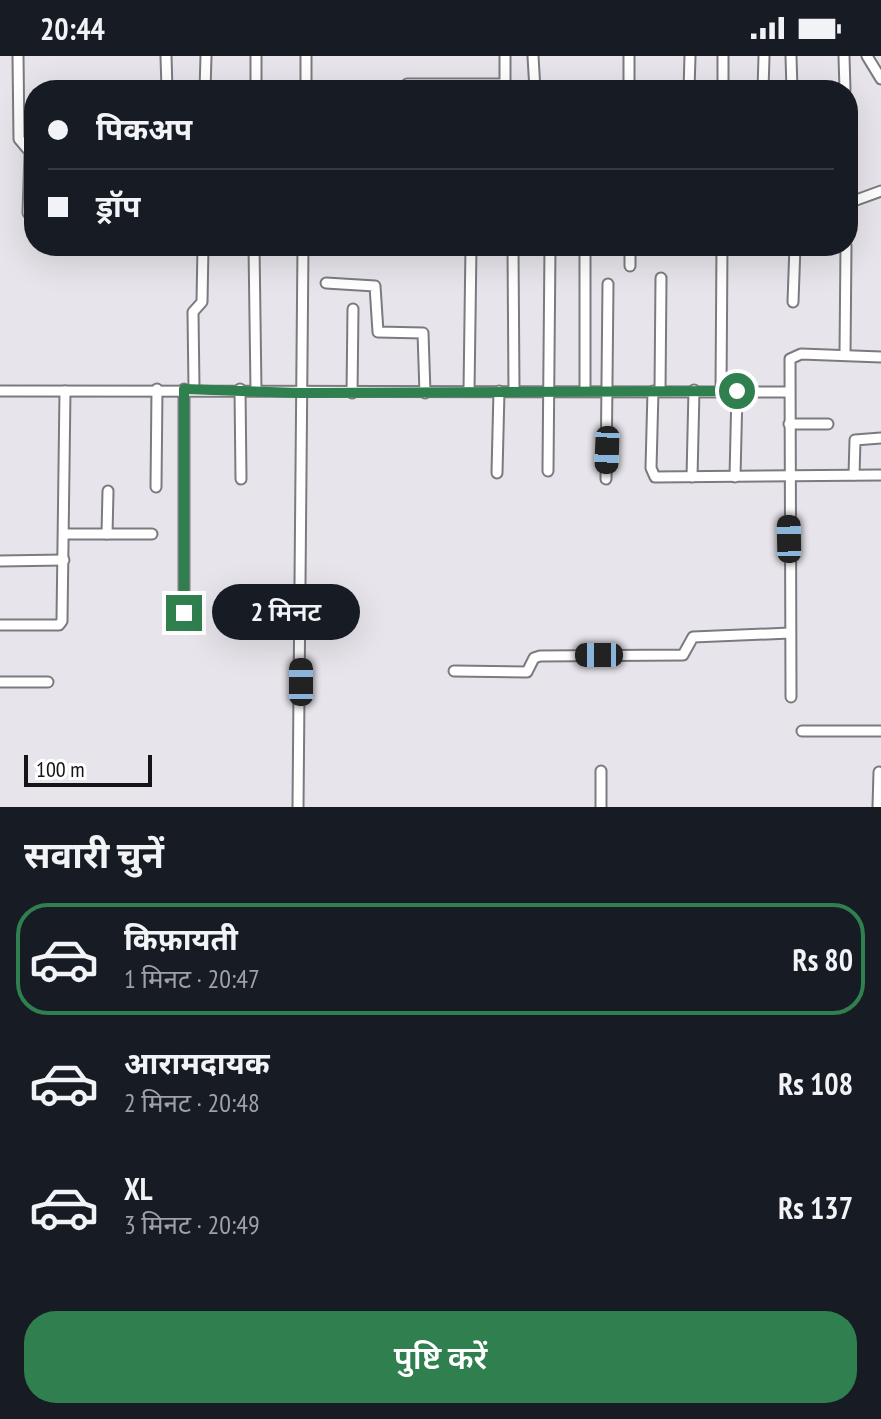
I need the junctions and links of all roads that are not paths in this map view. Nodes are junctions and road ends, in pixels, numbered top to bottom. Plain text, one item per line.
1 (18, 56) edge
2 (166, 56) edge
3 (206, 56) edge
4 (256, 56) edge
5 (306, 56) edge
6 (505, 56) edge
7 (533, 56) edge
8 (629, 56) edge
9 (690, 56) edge
10 (723, 56) edge
11 (764, 56) edge
12 (791, 56) edge
13 (844, 56) edge
14 (867, 56) edge
15 (881, 79) edge
16 (167, 80) edge
17 (205, 80) edge
18 (256, 80) edge
19 (306, 80) edge
20 (505, 80) edge
21 (534, 80) edge
22 (629, 80) edge
23 (689, 80) edge
24 (723, 80) edge
25 (763, 80) edge
26 (792, 80) edge
27 (845, 80) edge
28 (24, 145) edge
29 (881, 191) edge
30 (858, 199) edge
31 (203, 256) edge
32 (254, 256) edge
33 (303, 256) edge
34 (471, 256) edge
35 (513, 256) edge
36 (550, 256) edge
37 (585, 256) edge
38 (630, 256) edge
39 (722, 256) edge
40 (795, 256) edge
41 (846, 256) edge
42 (630, 266) dead end
43 (661, 278) dead end
44 (326, 283) dead end
45 (608, 284) dead end
46 (793, 302) dead end
47 (353, 309) dead end
48 (845, 355) junction
49 (881, 357) edge
50 (157, 389) junction
51 (189, 389) junction
52 (240, 389) junction
53 (256, 390) junction
54 (585, 390) junction
55 (609, 390) junction
56 (694, 390) junction
57 (0, 391) edge
58 (65, 391) junction
59 (469, 391) junction
60 (499, 391) junction
61 (514, 391) junction
62 (550, 391) junction
63 (656, 391) junction
64 (721, 391) junction
65 (737, 391) junction
66 (789, 392) junction
67 (300, 393) junction
68 (352, 393) junction
69 (425, 393) junction
70 (789, 424) junction
71 (828, 424) dead end
72 (881, 438) edge
73 (548, 471) dead end
74 (497, 473) dead end
75 (854, 475) junction
76 (881, 475) edge
77 (692, 477) junction
78 (735, 477) junction
79 (788, 477) junction
80 (241, 479) dead end
81 (606, 479) dead end
82 (156, 487) dead end
83 (108, 491) dead end
84 (65, 534) junction
85 (107, 534) junction
86 (152, 534) dead end
87 (64, 560) junction
88 (0, 561) edge
89 (184, 613) dead end
90 (0, 625) edge
91 (790, 633) junction
92 (454, 671) dead end
93 (0, 682) edge
94 (48, 682) dead end
95 (791, 697) dead end
96 (802, 731) dead end
97 (881, 731) edge
98 (601, 771) dead end
99 (879, 772) dead end
100 (298, 807) edge
101 (601, 807) edge
102 (878, 807) edge

1 - 28 street
2 - 16 street
3 - 17 street
4 - 18 street
5 - 19 street
6 - 20 street
7 - 21 street
8 - 22 street
9 - 23 street
10 - 24 street
11 - 25 street
12 - 26 street
13 - 27 street
14 - 15 street
29 - 30 street
31 - 51 street
32 - 53 street
33 - 67 street
34 - 59 street
35 - 61 street
36 - 62 street
37 - 54 street
38 - 42 street
39 - 64 street
40 - 46 street
41 - 48 street
43 - 63 street
44 - 69 street
45 - 55 street
47 - 68 street
48 - 49 street
48 - 66 street
50 - 51 street
50 - 58 street
50 - 82 street
51 - 52 street
51 - 89 street
52 - 53 street
52 - 80 street
53 - 67 street
54 - 55 street
54 - 62 street
55 - 63 street
55 - 81 street
56 - 63 street
56 - 64 street
56 - 77 street
57 - 58 street
58 - 84 street
59 - 60 street
59 - 69 street
60 - 61 street
60 - 74 street
61 - 62 street
62 - 73 street
63 - 77 street
64 - 65 street
65 - 66 street
65 - 78 street
66 - 70 street
67 - 68 street
67 - 100 street
68 - 69 street
70 - 71 street
70 - 79 street
72 - 75 street
75 - 76 street
75 - 79 street
77 - 78 street
78 - 79 street
79 - 91 street
83 - 85 street
84 - 85 street
84 - 87 street
85 - 86 street
87 - 88 street
87 - 90 street
91 - 92 street
91 - 95 street
93 - 94 street
96 - 97 street
98 - 101 street
99 - 102 street

